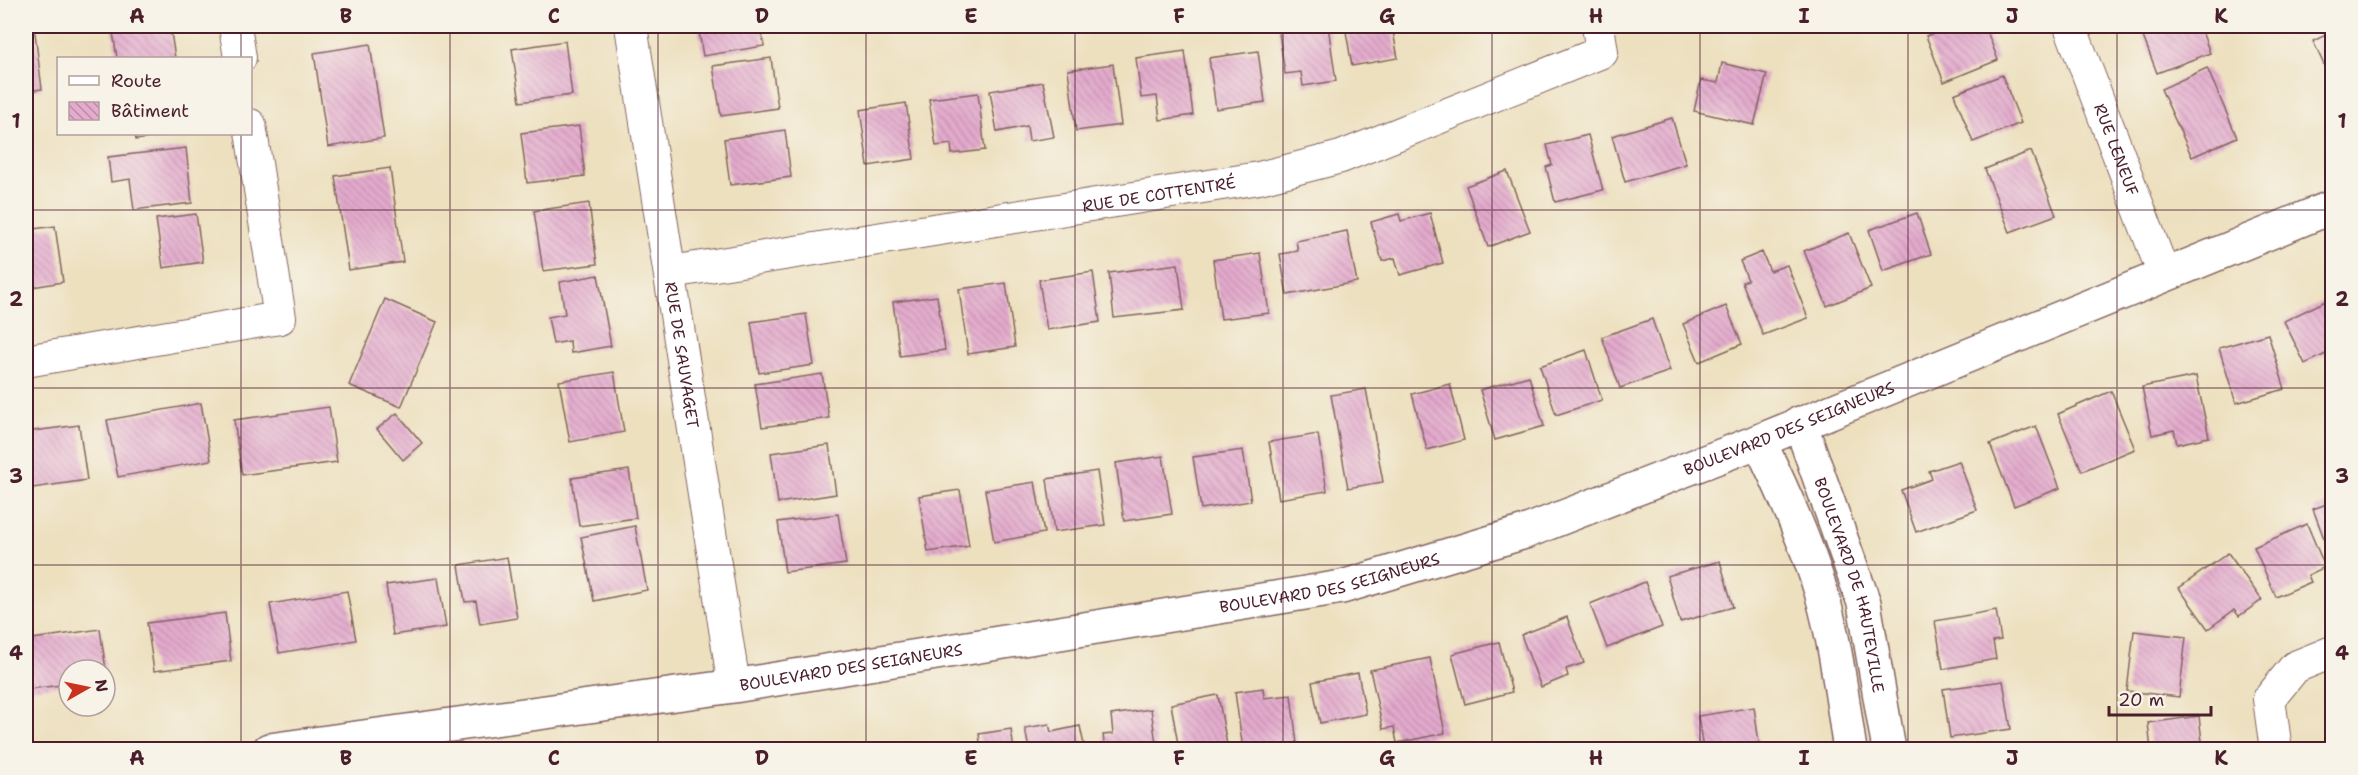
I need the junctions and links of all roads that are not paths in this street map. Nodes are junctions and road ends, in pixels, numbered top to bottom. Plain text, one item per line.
1 (235, 26) edge
2 (631, 26) edge
3 (1598, 26) edge
4 (2070, 26) edge
5 (240, 57) edge
6 (252, 135) edge
7 (2332, 207) edge
8 (671, 272) junction
9 (2164, 275) junction
10 (26, 361) edge
11 (1800, 423) junction
12 (1759, 441) junction
13 (2332, 652) edge
14 (734, 686) junction
15 (269, 750) edge
16 (1850, 750) edge
17 (1889, 750) edge
18 (2276, 750) edge

1 - 5 street
2 - 8 street, RUE DE SAUVAGET
3 - 8 street, RUE DE COTTENTRÉ
4 - 9 street, RUE LENEUF
6 - 10 street
7 - 9 street, BOULEVARD DES SEIGNEURS
8 - 14 street, RUE DE SAUVAGET
9 - 11 street, BOULEVARD DES SEIGNEURS
11 - 12 street, BOULEVARD DES SEIGNEURS
11 - 17 street, BOULEVARD DE HAUTEVILLE
12 - 14 street, BOULEVARD DES SEIGNEURS
12 - 16 street, BOULEVARD DE HAUTEVILLE
13 - 18 street
14 - 15 street, BOULEVARD DES SEIGNEURS

